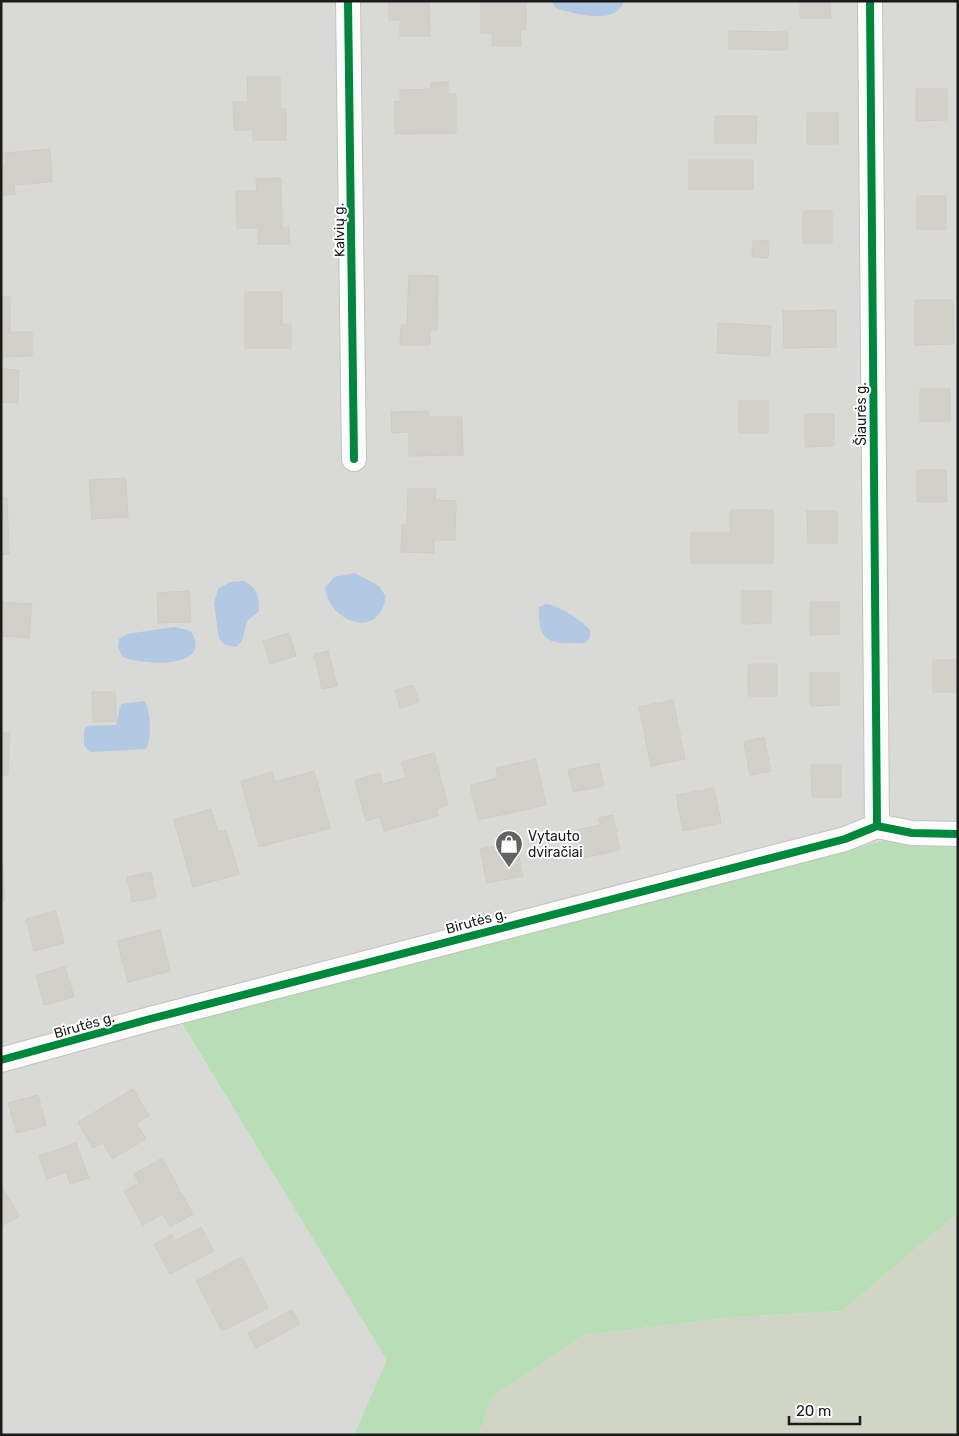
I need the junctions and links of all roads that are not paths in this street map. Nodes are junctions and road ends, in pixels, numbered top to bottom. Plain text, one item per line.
1 (348, 1) edge
2 (870, 1) edge
3 (354, 460) dead end
4 (877, 826) junction
5 (958, 834) edge
6 (1, 1060) edge

1 - 3 street, Kalvių g.
2 - 4 street, Šiaurės g.
4 - 5 street
4 - 6 street, Birutės g.

